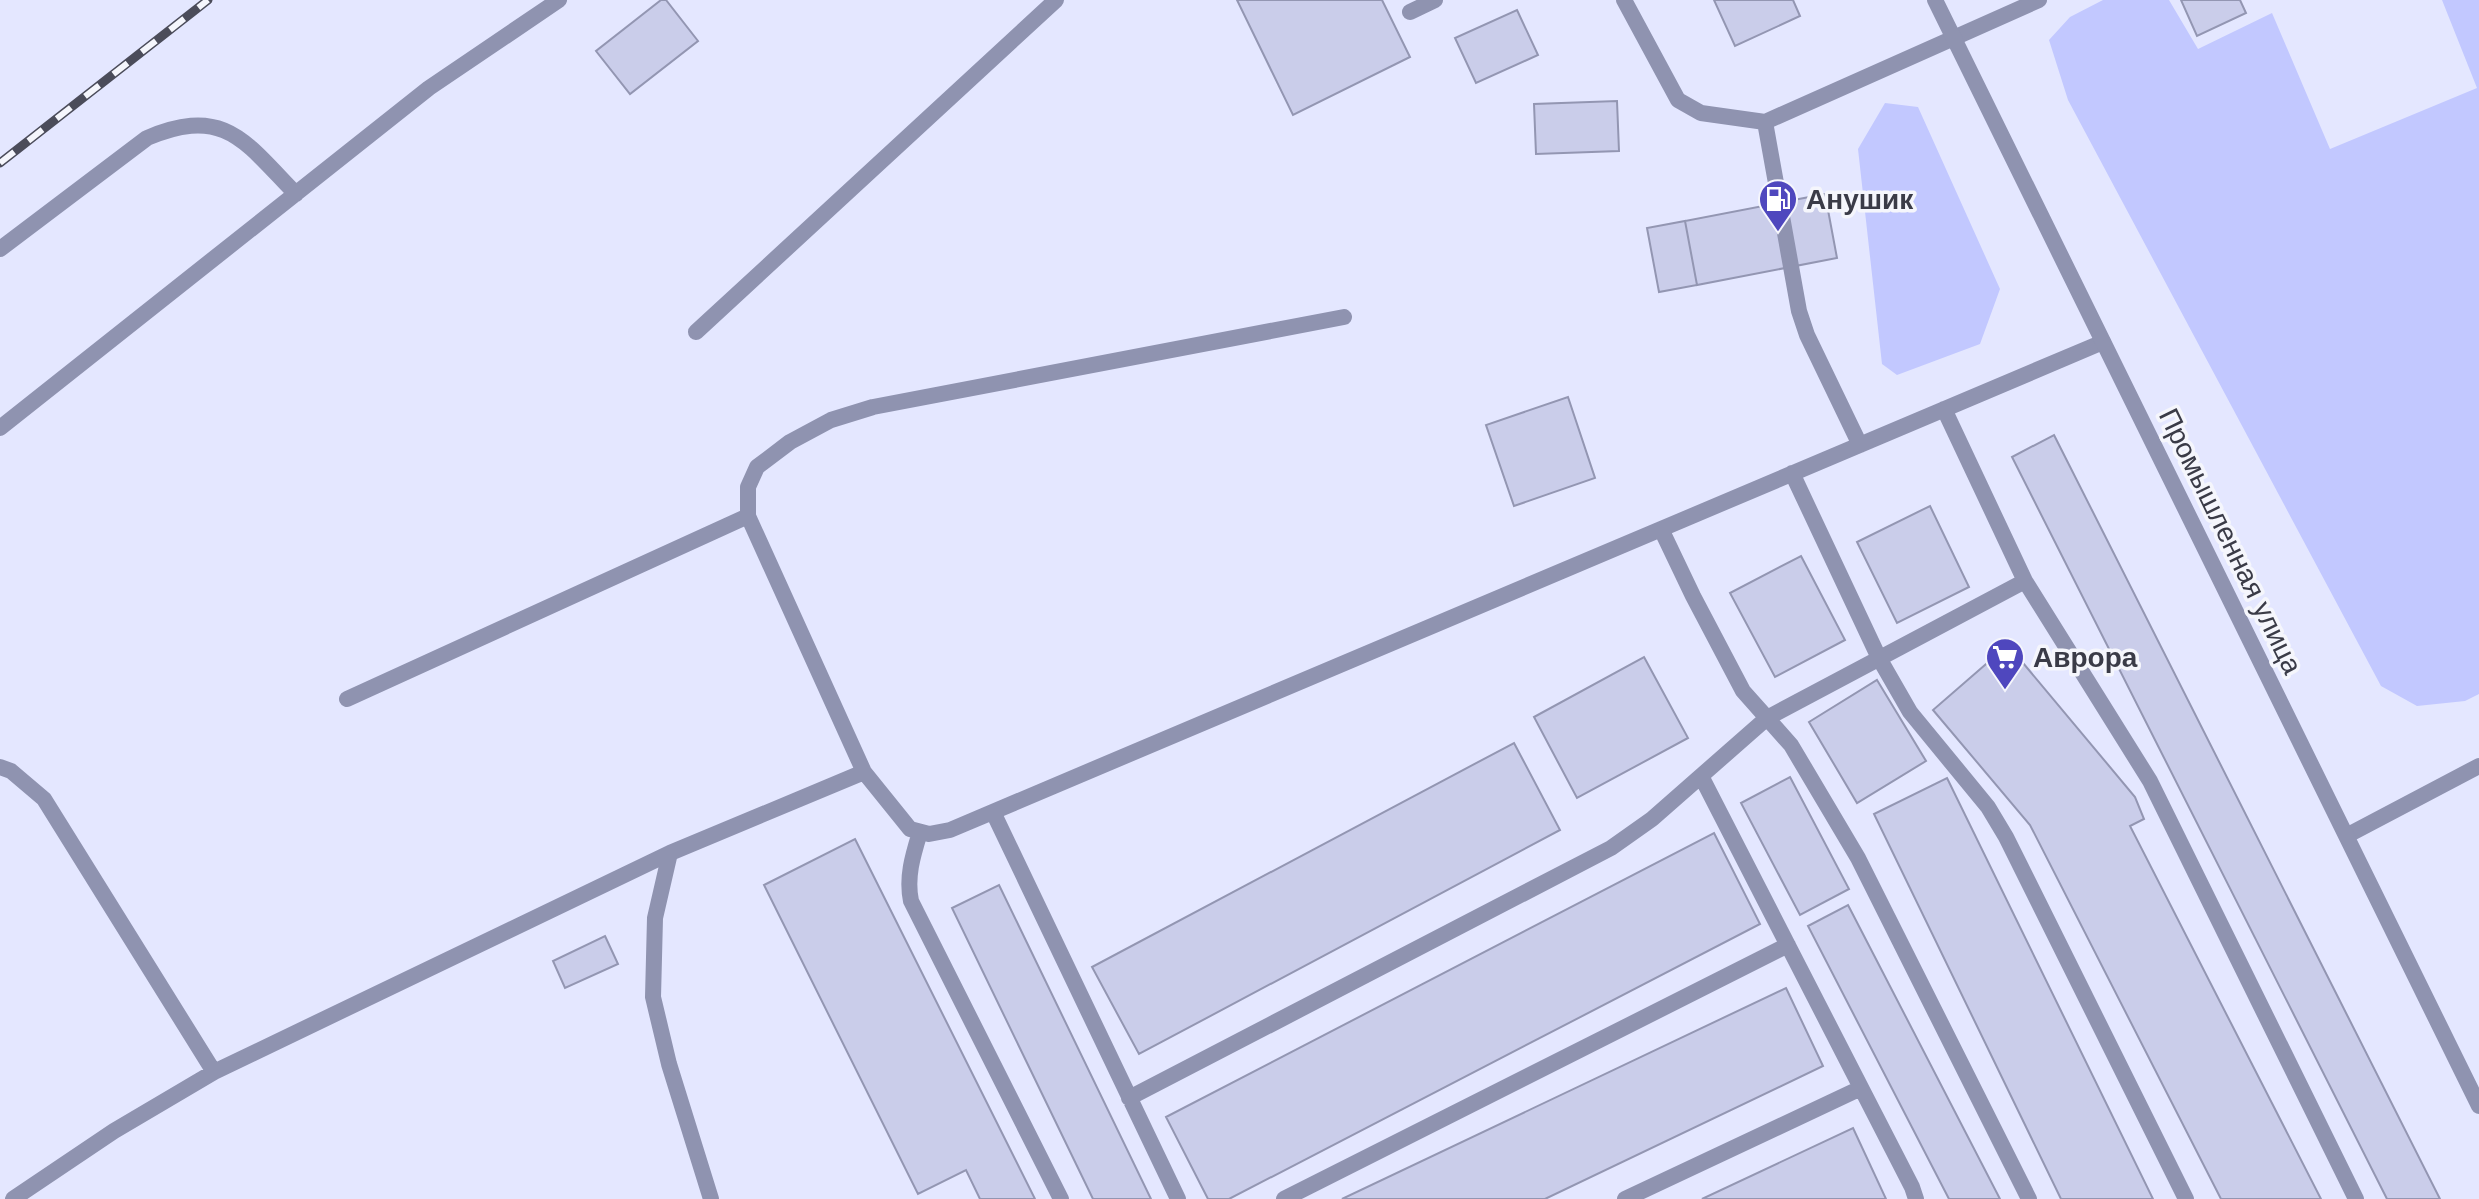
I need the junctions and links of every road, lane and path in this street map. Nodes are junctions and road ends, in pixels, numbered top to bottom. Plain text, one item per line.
1 (559, 0) edge
2 (1056, 0) edge
3 (1435, 0) edge
4 (1624, 0) edge
5 (1935, 0) edge
6 (2039, 0) edge
7 (1410, 12) dead end
8 (1953, 38) junction
9 (1765, 122) junction
10 (296, 194) junction
11 (0, 249) edge
12 (1344, 317) dead end
13 (696, 332) dead end
14 (2103, 342) junction
15 (1944, 409) junction
16 (0, 428) edge
17 (1860, 445) junction
18 (1792, 473) junction
19 (748, 516) junction
20 (1661, 529) junction
21 (2025, 581) junction
22 (1879, 658) junction
23 (347, 699) dead end
24 (1767, 718) junction
25 (2479, 766) edge
26 (0, 767) edge
27 (864, 772) junction
28 (1701, 776) junction
29 (993, 812) junction
30 (920, 832) junction
31 (2348, 835) junction
32 (670, 853) junction
33 (1788, 945) junction
34 (214, 1072) junction
35 (1861, 1088) junction
36 (1129, 1098) junction
37 (2479, 1106) edge
38 (13, 1199) edge
39 (711, 1199) edge
40 (1061, 1199) edge
41 (1178, 1199) edge
42 (1284, 1199) edge
43 (1625, 1199) edge
44 (1916, 1199) edge
45 (2029, 1199) edge
46 (2186, 1199) edge
47 (2356, 1199) edge

1 - 10 street
2 - 13 street
3 - 7 street
4 - 9 street
5 - 8 street, Промышленная улица
6 - 8 street
8 - 9 street
8 - 14 street, Промышленная улица
9 - 17 street
10 - 11 street
10 - 16 street
12 - 19 street
14 - 15 street
14 - 31 street, Промышленная улица
15 - 17 street
15 - 21 street
17 - 18 street
18 - 20 street
18 - 22 street
19 - 23 street
19 - 27 street
20 - 24 street
20 - 29 street
21 - 22 street
21 - 47 street
22 - 24 street
22 - 46 street
24 - 28 street
24 - 45 street
25 - 31 street
26 - 34 street
27 - 30 street
27 - 32 street
28 - 33 street
28 - 36 street
29 - 30 street
29 - 36 street
30 - 40 street
31 - 37 street, Промышленная улица
32 - 34 street
32 - 39 street
33 - 35 street
33 - 42 street
34 - 38 street
35 - 43 street
35 - 44 street
36 - 41 street

